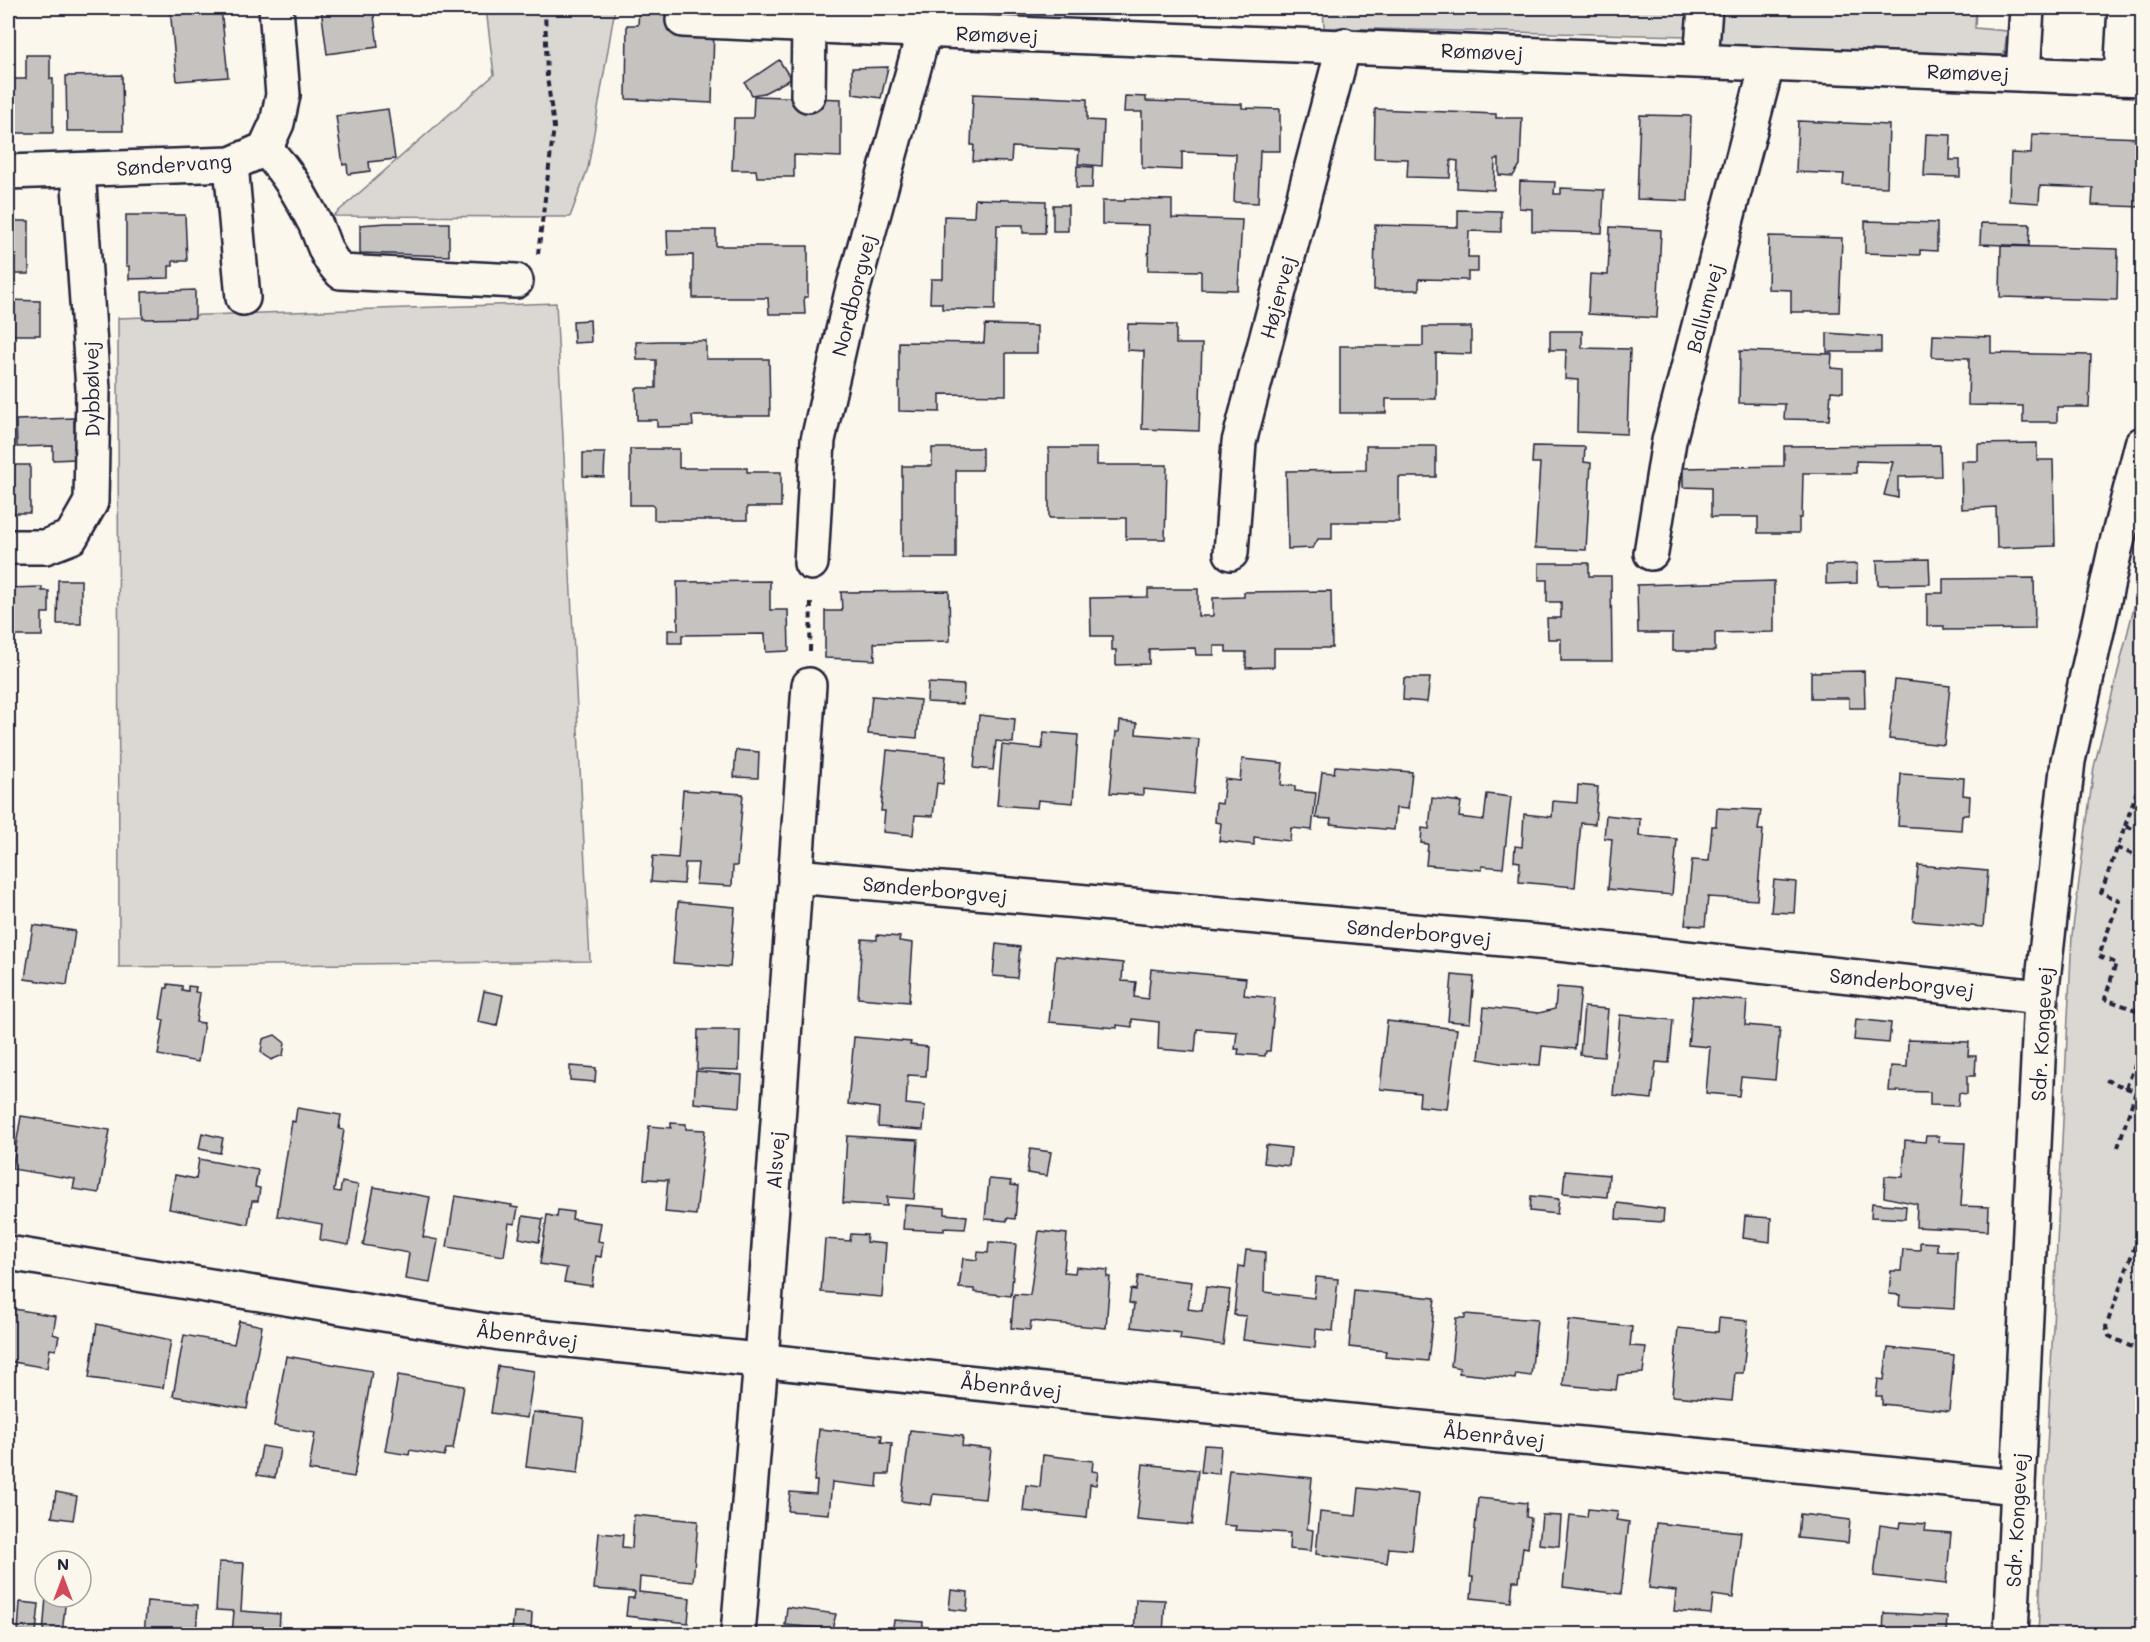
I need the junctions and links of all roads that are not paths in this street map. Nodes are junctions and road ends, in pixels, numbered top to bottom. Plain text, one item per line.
1 (276, 8) edge
2 (1705, 8) edge
3 (2027, 8) edge
4 (2125, 8) edge
5 (842, 17) edge
6 (683, 20) dead end
7 (809, 26) junction
8 (924, 31) junction
9 (1344, 45) junction
10 (1701, 60) junction
11 (1767, 65) junction
12 (2024, 74) junction
13 (2132, 78) edge
14 (808, 95) dead end
15 (265, 149) junction
16 (231, 164) junction
17 (78, 171) junction
18 (8, 172) edge
19 (516, 281) road end
20 (243, 298) dead end
21 (2142, 444) edge
22 (8, 547) edge
23 (1231, 553) dead end
24 (1651, 553) dead end
25 (811, 563) road end
26 (810, 670) road end
27 (795, 876) junction
28 (2041, 997) junction
29 (8, 1253) edge
30 (761, 1360) junction
31 (2018, 1486) junction
32 (738, 1635) edge
33 (2011, 1635) edge

1 - 15 street
2 - 10 street
3 - 12 street
4 - 13 street
5 - 7 street, Rømøvej
5 - 8 street, Rømøvej
6 - 7 street, Rømøvej
7 - 14 street
8 - 9 street, Rømøvej
8 - 25 street, Nordborgvej
9 - 10 street, Rømøvej
9 - 23 street, Højervej
10 - 11 street, Rømøvej
11 - 12 street, Rømøvej
11 - 24 street, Ballumvej
12 - 13 street, Rømøvej
15 - 16 street, Søndervang
15 - 19 street
16 - 17 street, Søndervang
16 - 20 street
17 - 18 street, Søndervang
17 - 22 street, Dybbølvej
21 - 28 street, Sdr. Kongevej
26 - 27 street, Alsvej
27 - 28 street, Sønderborgvej
27 - 30 street, Alsvej
28 - 31 street, Sdr. Kongevej
29 - 30 street, Åbenråvej
30 - 31 street, Åbenråvej
30 - 32 street, Alsvej
31 - 33 street, Sdr. Kongevej

